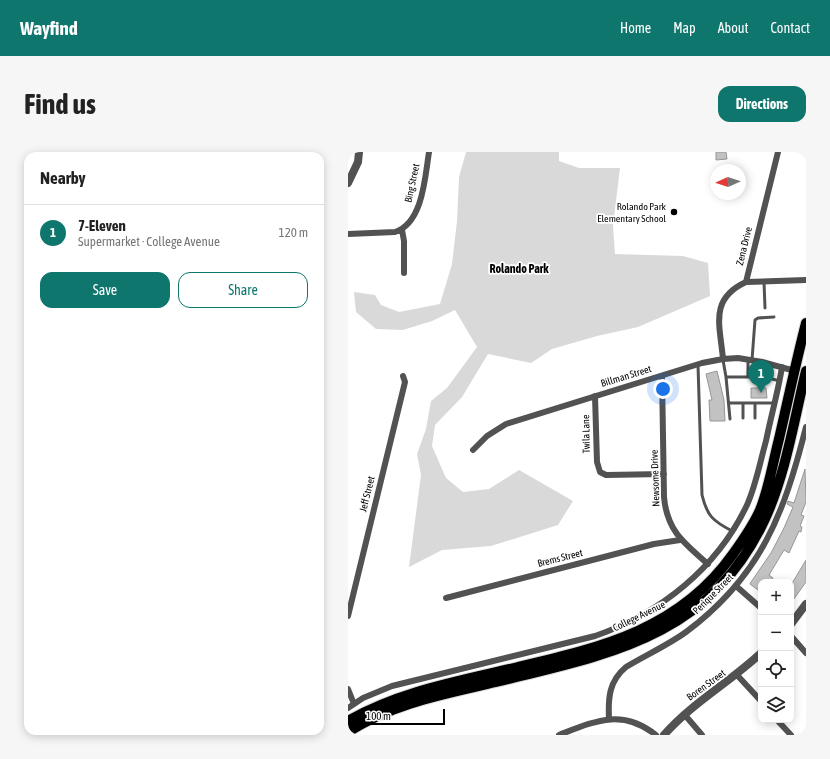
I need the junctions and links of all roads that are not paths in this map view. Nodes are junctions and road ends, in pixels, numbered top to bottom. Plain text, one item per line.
1 (359, 152) edge
2 (429, 152) edge
3 (778, 152) edge
4 (348, 183) edge
5 (402, 230) junction
6 (348, 234) edge
7 (404, 273) dead end
8 (806, 280) edge
9 (764, 281) junction
10 (746, 282) junction
11 (765, 308) dead end
12 (774, 317) dead end
13 (806, 323) edge
14 (723, 359) junction
15 (750, 360) junction
16 (768, 363) junction
17 (698, 364) junction
18 (782, 367) junction
19 (795, 371) junction
20 (806, 371) edge
21 (403, 376) dead end
22 (662, 376) junction
23 (726, 377) junction
24 (748, 377) junction
25 (764, 377) junction
26 (780, 381) junction
27 (595, 396) junction
28 (755, 403) junction
29 (775, 403) junction
30 (730, 404) junction
31 (743, 404) junction
32 (730, 418) dead end
33 (743, 418) dead end
34 (756, 418) dead end
35 (806, 428) edge
36 (473, 450) dead end
37 (664, 474) junction
38 (732, 532) junction
39 (680, 540) junction
40 (708, 564) junction
41 (736, 586) junction
42 (446, 598) dead end
43 (806, 604) edge
44 (758, 605) edge
45 (348, 616) edge
46 (794, 620) edge
47 (794, 639) edge
48 (806, 653) edge
49 (758, 656) edge
50 (737, 675) junction
51 (348, 689) edge
52 (758, 698) edge
53 (354, 704) junction
54 (348, 708) edge
55 (684, 714) junction
56 (609, 718) junction
57 (348, 721) edge
58 (780, 723) edge
59 (348, 732) edge
60 (559, 735) edge
61 (656, 735) edge
62 (664, 735) edge
63 (702, 735) edge
64 (791, 735) edge

1 - 4 street
2 - 5 street, Bing Street
3 - 10 street, Zena Drive
5 - 6 street
5 - 7 street
8 - 9 street
9 - 10 street
9 - 11 lane
10 - 14 street
12 - 15 lane
13 - 19 main road, College Avenue
14 - 15 street, Billman Street
14 - 17 street, Billman Street
14 - 23 lane
15 - 16 street, Billman Street
15 - 24 lane
16 - 18 street, Billman Street
16 - 25 lane
17 - 22 street, Billman Street
17 - 38 lane
18 - 19 street, Billman Street
18 - 26 street
19 - 57 main road, College Avenue
20 - 59 main road
21 - 45 street, Jeff Street
22 - 27 street, Billman Street
22 - 37 street, Newsome Drive
23 - 24 lane
23 - 30 lane
24 - 25 lane
25 - 26 lane
26 - 29 street
27 - 36 street, Billman Street
27 - 37 street, Twila Lane
28 - 29 lane
28 - 31 lane
28 - 34 lane
29 - 38 street
30 - 31 lane
30 - 32 lane
31 - 33 lane
35 - 41 street, Perique Street
37 - 39 street, Newsome Drive
38 - 40 street
39 - 40 street, Newsome Drive
39 - 42 street, Brems Street
40 - 53 street
41 - 44 street
41 - 56 street, Perique Street
43 - 46 street
47 - 48 street
49 - 50 street, Boren Street
50 - 52 street
50 - 55 street, Boren Street
51 - 53 street
53 - 54 street
55 - 62 street, Boren Street
55 - 63 street
56 - 60 street
56 - 61 street
58 - 64 street

